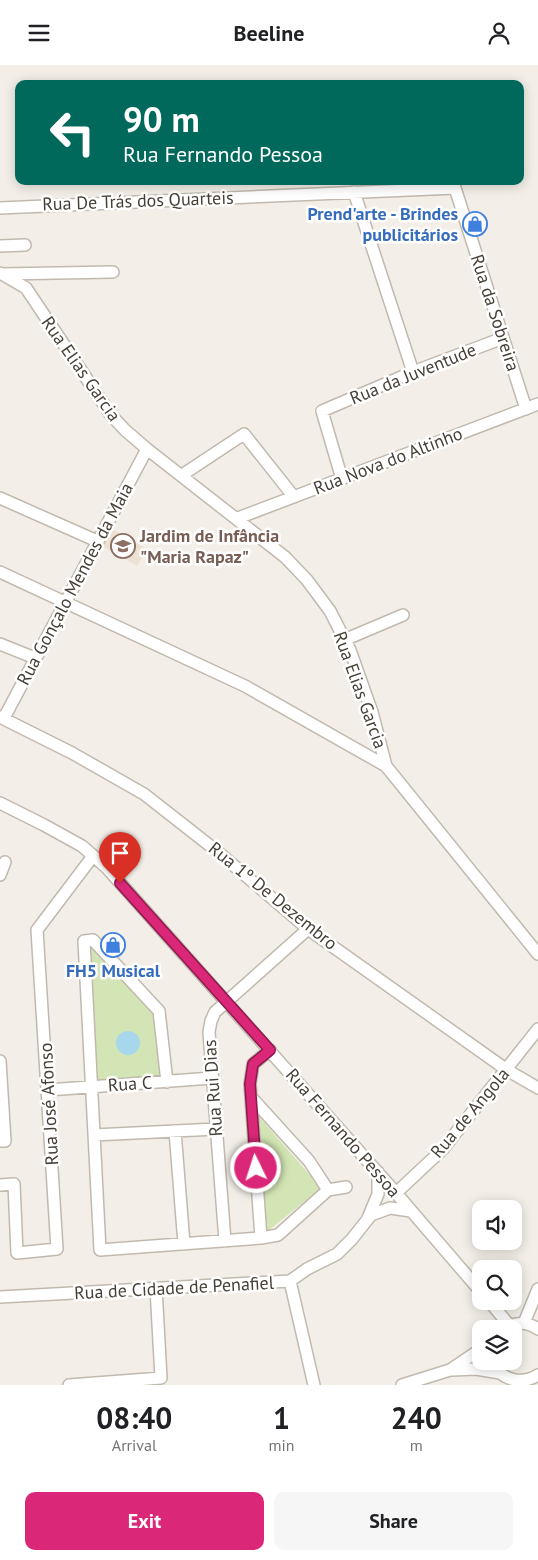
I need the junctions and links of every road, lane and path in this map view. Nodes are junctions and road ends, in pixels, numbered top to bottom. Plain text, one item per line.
1 (455, 188) joint
2 (354, 192) junction
3 (0, 208) edge
4 (25, 245) dead end
5 (0, 246) edge
6 (113, 272) dead end
7 (1, 273) edge
8 (503, 338) junction
9 (413, 372) junction
10 (538, 404) edge
11 (526, 409) junction
12 (147, 449) junction
13 (182, 475) junction
14 (342, 479) junction
15 (294, 497) junction
16 (0, 498) edge
17 (238, 519) junction
18 (97, 541) junction
19 (0, 572) edge
20 (64, 602) junction
21 (403, 615) dead end
22 (344, 640) junction
23 (0, 645) edge
24 (35, 659) junction
25 (2, 718) edge
26 (386, 766) junction
27 (0, 803) edge
28 (94, 856) junction
29 (5, 862) dead end
30 (0, 875) edge
31 (308, 929) junction
32 (538, 954) edge
33 (226, 1002) junction
34 (538, 1029) edge
35 (270, 1050) junction
36 (0, 1061) edge
37 (507, 1070) junction
38 (212, 1078) junction
39 (167, 1082) junction
40 (91, 1087) junction
41 (538, 1088) edge
42 (48, 1090) junction
43 (252, 1097) junction
44 (216, 1129) junction
45 (175, 1131) junction
46 (94, 1135) junction
47 (0, 1141) edge
48 (378, 1172) junction
49 (0, 1185) edge
50 (346, 1187) dead end
51 (328, 1190) junction
52 (396, 1193) junction
53 (411, 1211) junction
54 (368, 1219) junction
55 (261, 1238) junction
56 (225, 1241) junction
57 (184, 1244) junction
58 (290, 1281) junction
59 (472, 1282) edge
60 (156, 1288) junction
61 (538, 1289) edge
62 (0, 1297) edge
63 (524, 1323) joint
64 (538, 1329) edge
65 (472, 1355) edge
66 (450, 1370) junction
67 (538, 1375) edge
68 (505, 1378) edge
69 (69, 1385) edge
70 (314, 1385) edge
71 (402, 1385) edge

1 - 2 street, Rua De Trás dos Quarteis
1 - 8 street, Rua da Sobreira
2 - 3 street, Rua De Trás dos Quarteis
2 - 9 street
4 - 5 street
6 - 7 street
7 - 12 street, Rua Elias Garcia
8 - 9 street, Rua da Juventude
8 - 11 street, Rua da Sobreira
9 - 14 street, Rua da Juventude
10 - 11 street, Rua Nova do Altinho
11 - 14 street, Rua Nova do Altinho
12 - 13 street, Rua Elias Garcia
12 - 18 street, Rua Gonçalo Mendes da Maia
13 - 15 street
13 - 17 street, Rua Elias Garcia
14 - 15 street, Rua Nova do Altinho
15 - 17 street, Rua Nova do Altinho
16 - 18 street
17 - 22 street, Rua Elias Garcia
18 - 20 street, Rua Gonçalo Mendes da Maia
19 - 20 street
20 - 24 street, Rua Gonçalo Mendes da Maia
20 - 26 street
21 - 22 street
22 - 26 street, Rua Elias Garcia
23 - 24 street
24 - 25 street, Rua Gonçalo Mendes da Maia
25 - 31 street, Rua 1º De Dezembro
26 - 32 street, Rua Elias Garcia
27 - 28 street, Rua Fernando Pessoa
28 - 33 street, Rua Fernando Pessoa
28 - 42 street, Rua José Afonso
29 - 30 street
31 - 33 street, Rua Rui Dias
31 - 37 street, Rua 1º De Dezembro
33 - 35 street, Rua Fernando Pessoa
33 - 38 street, Rua Rui Dias
34 - 37 street, Rua de Angola
35 - 43 street
35 - 48 street, Rua Fernando Pessoa
36 - 47 street
37 - 41 street, Rua 1º De Dezembro
37 - 52 street, Rua de Angola
38 - 39 street, Rua C
38 - 44 street, Rua Rui Dias
39 - 40 street, Rua C
39 - 40 street
40 - 42 street, Rua C
40 - 46 street
42 - 49 street, Rua José Afonso
43 - 51 street
43 - 55 street
44 - 45 street
44 - 56 street, Rua Rui Dias
45 - 46 street
45 - 57 street
46 - 57 street
48 - 52 street, Rua Fernando Pessoa
48 - 54 street
50 - 51 street
51 - 55 street
52 - 53 street, Rua Fernando Pessoa
53 - 54 street, Rua de Cidade de Penafiel
53 - 59 street, Rua Fernando Pessoa
54 - 58 street, Rua de Cidade de Penafiel
55 - 56 street
56 - 57 street
58 - 60 street, Rua de Cidade de Penafiel
58 - 70 street
60 - 62 street, Rua de Cidade de Penafiel
60 - 69 street
61 - 63 street
63 - 64 street
65 - 66 street
66 - 68 street
66 - 71 street
67 - 68 street

